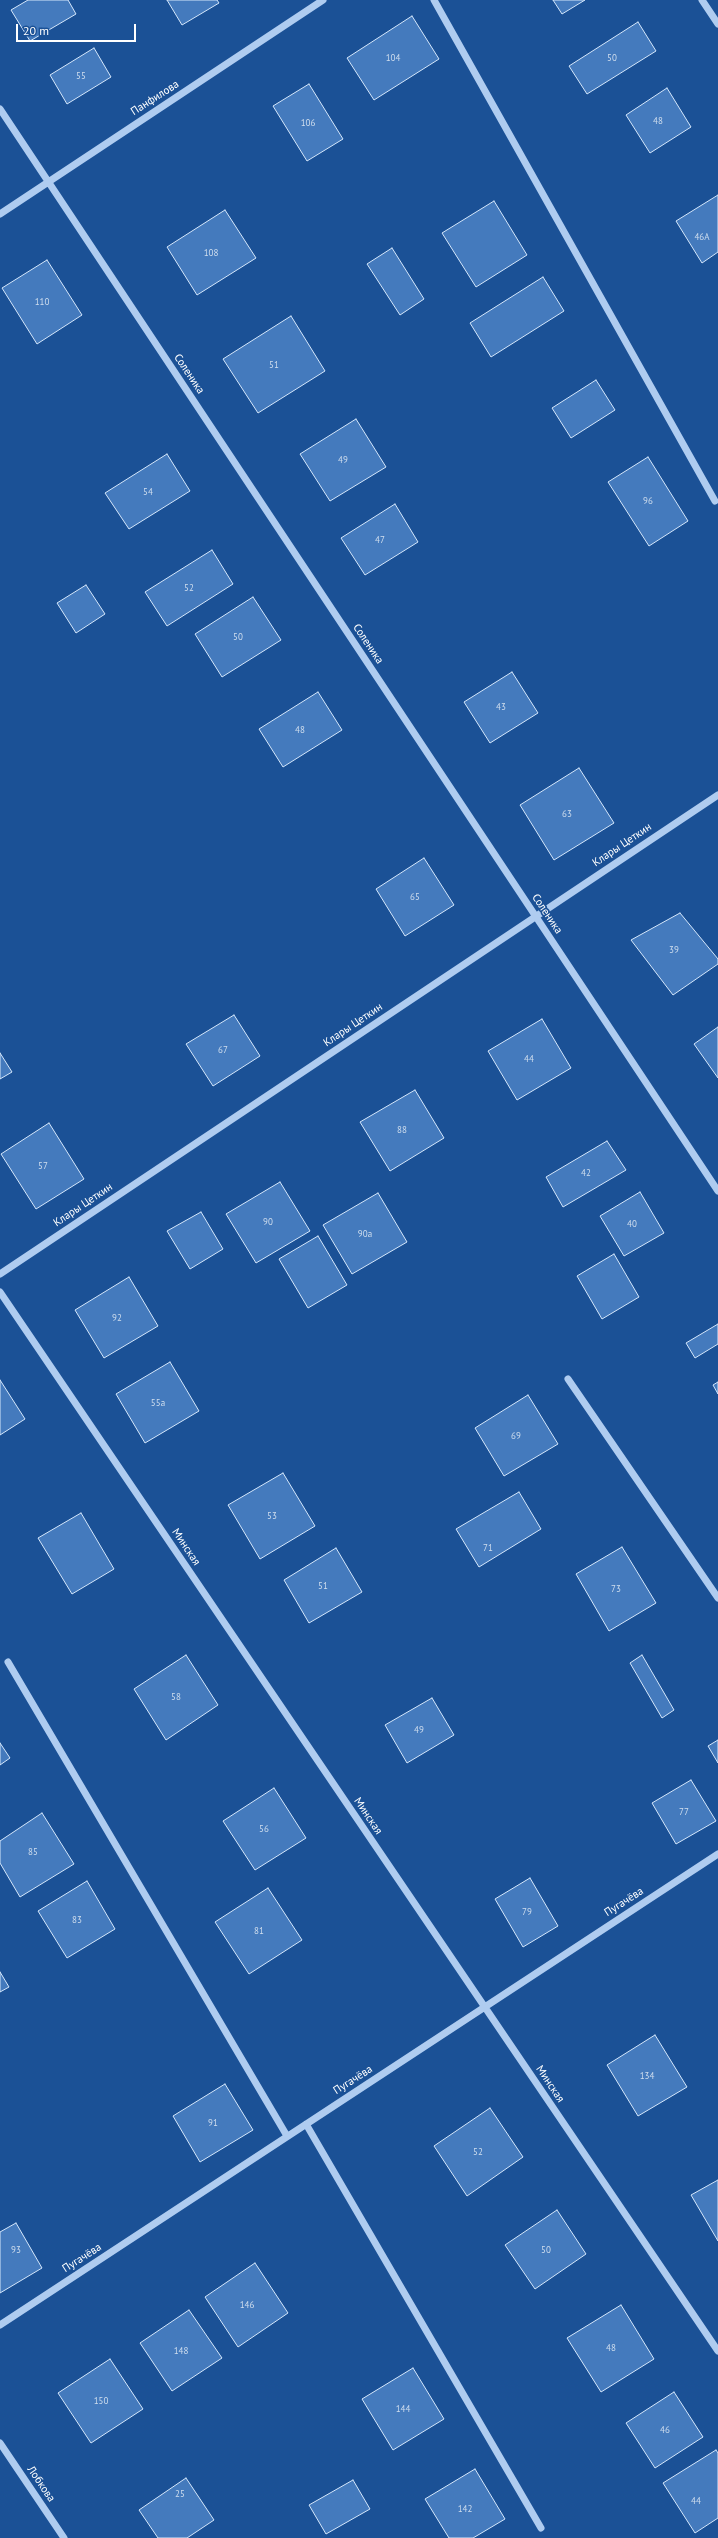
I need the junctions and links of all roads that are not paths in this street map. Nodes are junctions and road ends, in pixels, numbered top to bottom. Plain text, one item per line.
1 (323, 0) edge
2 (434, 0) edge
3 (702, 0) edge
4 (718, 24) edge
5 (0, 109) edge
6 (48, 182) junction
7 (0, 214) edge
8 (715, 501) dead end
9 (718, 795) edge
10 (536, 916) junction
11 (718, 1191) edge
12 (0, 1274) edge
13 (0, 1292) edge
14 (568, 1379) dead end
15 (718, 1598) edge
16 (8, 1662) dead end
17 (718, 1854) edge
18 (484, 2006) junction
19 (306, 2124) junction
20 (287, 2136) junction
21 (0, 2325) edge
22 (718, 2351) edge
23 (0, 2443) edge
24 (541, 2528) dead end
25 (64, 2538) edge

1 - 6 street, Панфилова
2 - 8 street
3 - 4 street
5 - 6 street, Соленика
6 - 7 street, Панфилова
6 - 10 street, Соленика
9 - 10 street, Клары Цеткин
10 - 11 street, Соленика
10 - 12 street, Клары Цеткин
13 - 18 street, Минская
14 - 15 street
16 - 20 street
17 - 18 street, Пугачёва
18 - 19 street, Пугачёва
18 - 22 street, Минская
19 - 20 street, Пугачёва
19 - 24 street
20 - 21 street, Пугачёва
23 - 25 street, Лобкова

